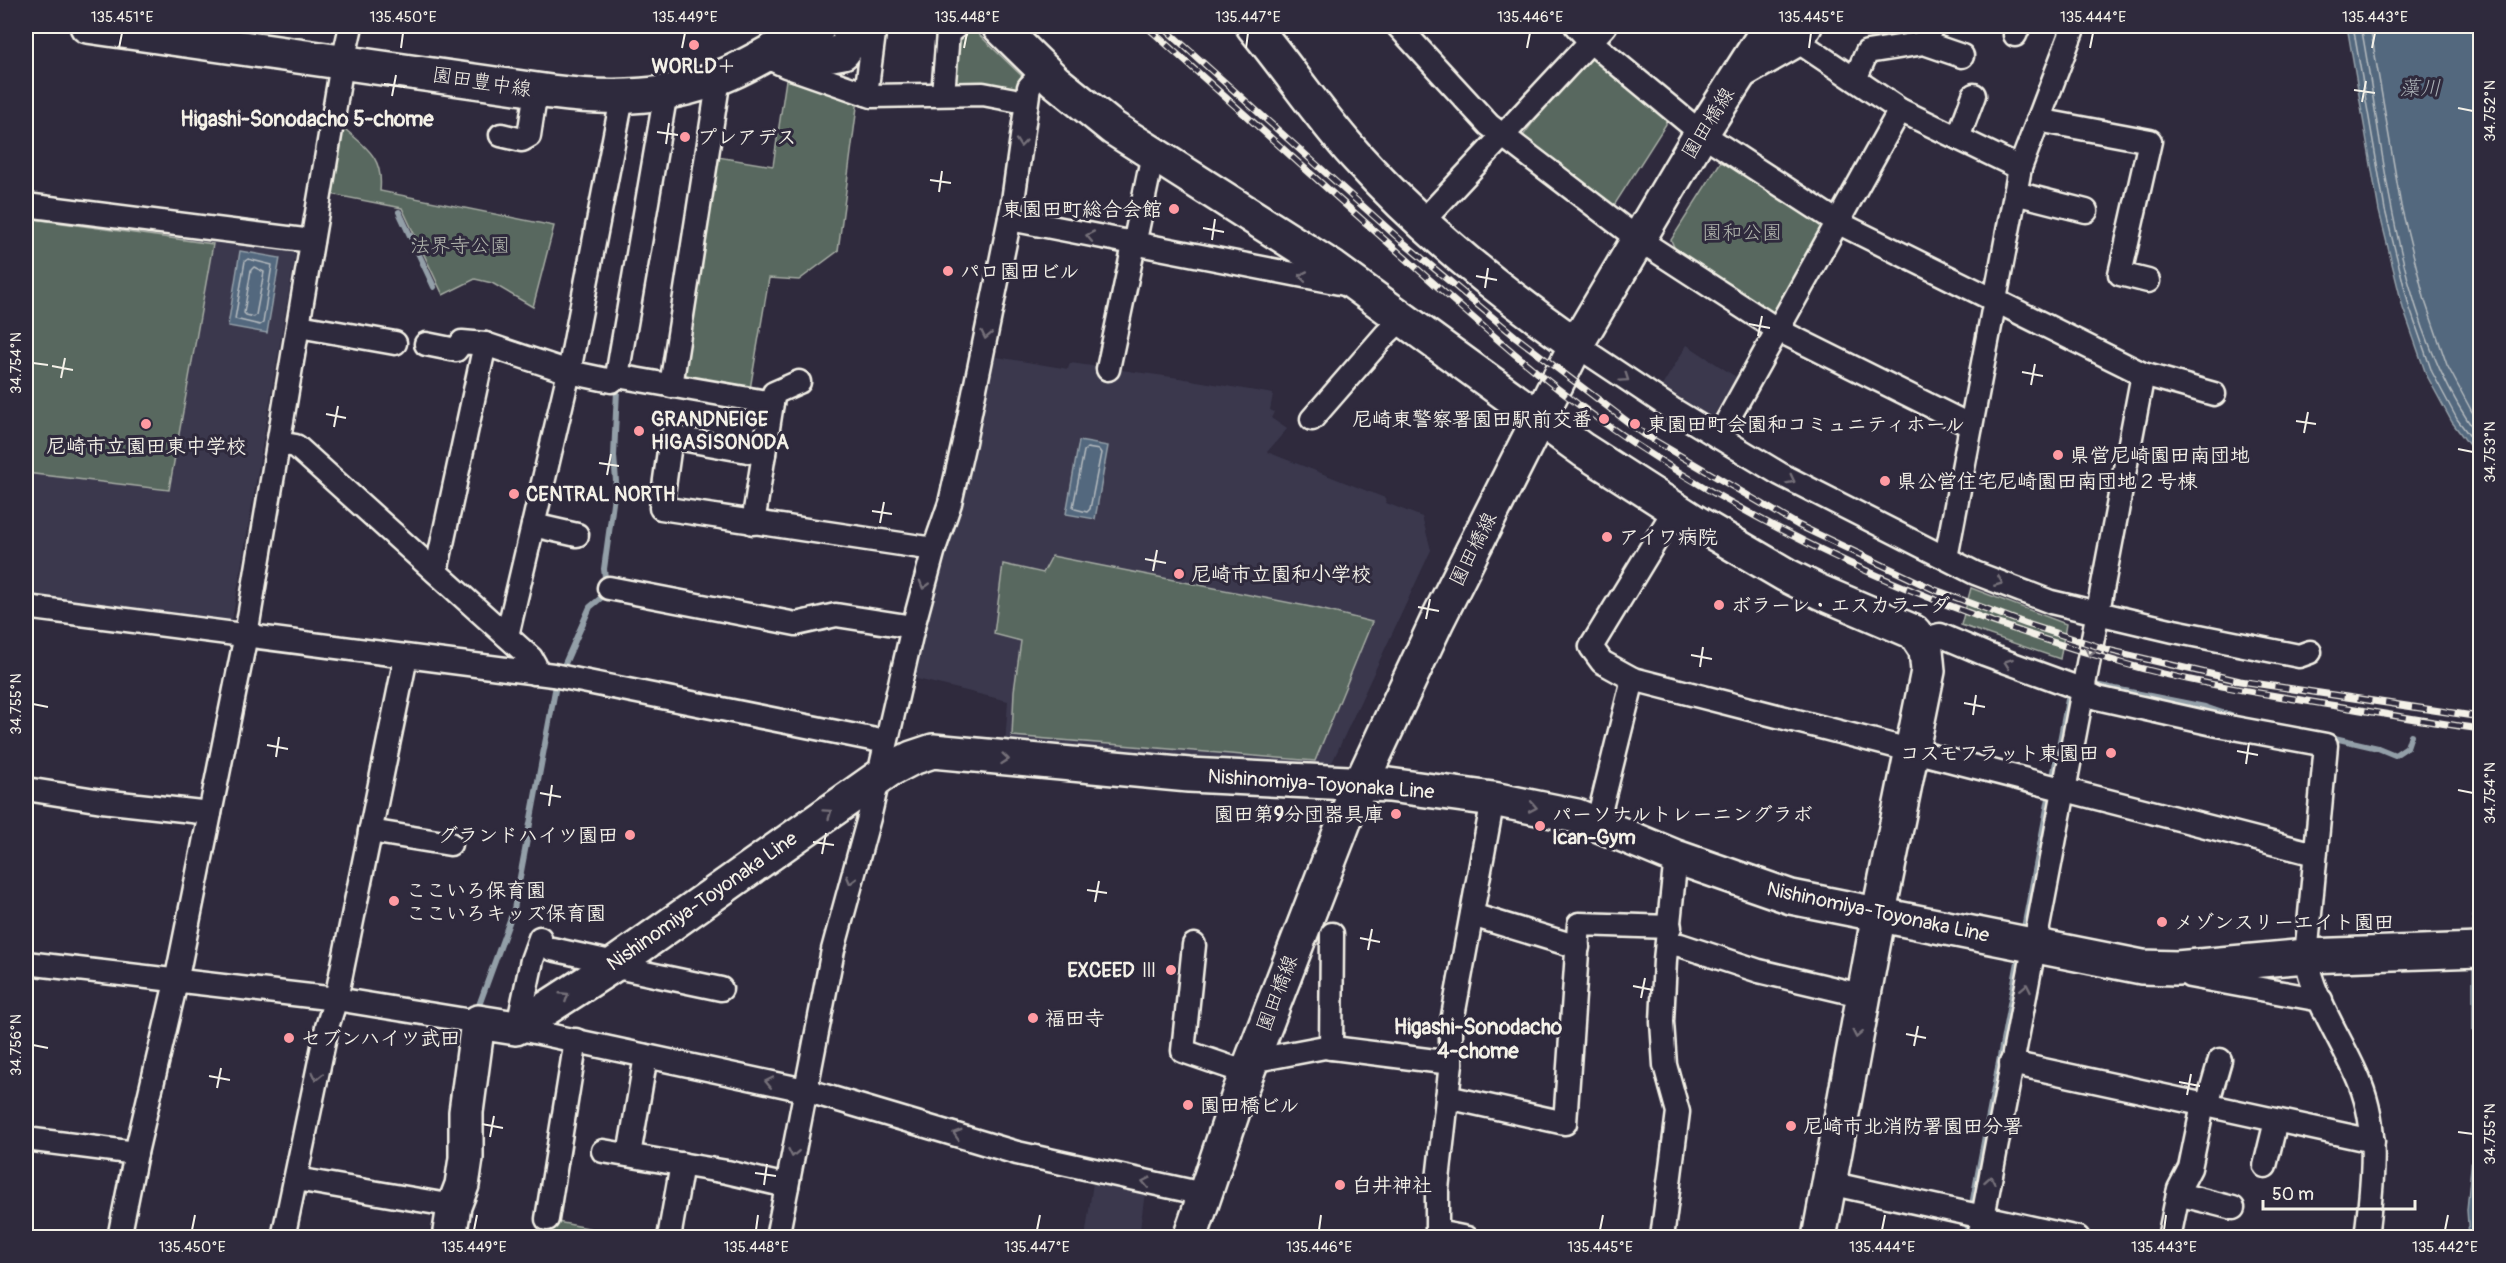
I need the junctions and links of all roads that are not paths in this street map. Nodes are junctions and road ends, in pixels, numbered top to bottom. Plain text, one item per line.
1 (87, 26) edge
2 (351, 26) edge
3 (819, 26) edge
4 (846, 26) edge
5 (875, 26) edge
6 (957, 26) edge
7 (999, 26) edge
8 (1253, 26) edge
9 (1398, 26) edge
10 (2066, 28) edge
11 (178, 31) edge
12 (1591, 31) edge
13 (1928, 34) edge
14 (1768, 39) edge
15 (765, 56) junction
16 (1962, 56) dead end
17 (342, 61) junction
18 (1044, 71) junction
19 (718, 78) junction
20 (1855, 80) junction
21 (536, 90) junction
22 (666, 92) junction
23 (866, 94) junction
24 (943, 94) junction
25 (1974, 95) dead end
26 (622, 98) junction
27 (1025, 102) junction
28 (1900, 110) junction
29 (2038, 120) junction
30 (1701, 133) junction
31 (501, 135) dead end
32 (1503, 136) junction
33 (1958, 138) junction
34 (1153, 154) junction
35 (2020, 168) junction
36 (2016, 193) junction
37 (26, 205) edge
38 (2086, 211) dead end
39 (1010, 219) junction
40 (1422, 222) junction
41 (1839, 223) junction
42 (1638, 239) junction
43 (312, 241) junction
44 (1132, 244) junction
45 (2148, 281) dead end
46 (1360, 287) junction
47 (1996, 299) junction
48 (1402, 319) junction
49 (298, 326) junction
50 (1778, 330) junction
51 (395, 343) dead end
52 (426, 344) dead end
53 (485, 344) junction
54 (1576, 345) junction
55 (1108, 369) dead end
56 (2143, 374) junction
57 (568, 376) junction
58 (617, 376) junction
59 (799, 382) dead end
60 (671, 386) junction
61 (2214, 394) dead end
62 (772, 403) junction
63 (1539, 418) junction
64 (1312, 419) dead end
65 (1971, 426) junction
66 (1718, 437) junction
67 (278, 443) junction
68 (764, 454) junction
69 (1675, 509) junction
70 (753, 523) junction
71 (533, 525) junction
72 (577, 534) dead end
73 (934, 549) junction
74 (1946, 558) junction
75 (436, 572) junction
76 (609, 588) dead end
77 (26, 607) edge
78 (2098, 613) junction
79 (912, 627) junction
80 (246, 635) junction
81 (507, 636) junction
82 (1921, 640) junction
83 (2310, 652) dead end
84 (406, 657) junction
85 (534, 673) junction
86 (1633, 679) junction
87 (2075, 687) junction
88 (886, 742) junction
89 (1911, 750) junction
90 (879, 778) junction
91 (1360, 784) junction
92 (2055, 786) junction
93 (26, 789) edge
94 (1493, 799) junction
95 (210, 813) junction
96 (1597, 824) junction
97 (370, 831) junction
98 (450, 844) dead end
99 (2315, 854) junction
100 (1676, 857) junction
101 (1472, 915) junction
102 (1879, 915) junction
103 (1332, 934) dead end
104 (1669, 936) junction
105 (2026, 942) junction
106 (1194, 945) dead end
107 (1578, 947) junction
108 (2481, 950) edge
109 (2306, 956) junction
110 (26, 963) edge
111 (614, 964) junction
112 (2142, 967) junction
113 (176, 982) junction
114 (721, 989) dead end
115 (1865, 996) junction
116 (336, 999) junction
117 (2321, 1000) junction
118 (478, 1022) junction
119 (517, 1027) junction
120 (576, 1040) junction
121 (1331, 1048) junction
122 (646, 1056) junction
123 (2220, 1060) dead end
124 (1451, 1063) junction
125 (2011, 1063) junction
126 (1249, 1067) junction
127 (805, 1090) junction
128 (1448, 1097) junction
129 (2203, 1106) junction
130 (2276, 1121) junction
131 (26, 1139) edge
132 (2373, 1142) junction
133 (603, 1151) dead end
134 (136, 1153) junction
135 (629, 1155) junction
136 (682, 1164) junction
137 (2265, 1166) dead end
138 (296, 1179) junction
139 (1829, 1183) junction
140 (787, 1186) junction
141 (1203, 1194) junction
142 (2178, 1194) junction
143 (2233, 1208) dead end
144 (547, 1219) dead end
145 (1976, 1221) edge
146 (452, 1222) edge
147 (1437, 1235) edge
148 (119, 1238) edge
149 (283, 1238) edge
150 (669, 1238) edge
151 (777, 1238) edge
152 (1190, 1238) edge
153 (1467, 1238) edge
154 (1662, 1238) edge
155 (1819, 1238) edge
156 (2078, 1238) edge
157 (2169, 1238) edge
158 (2366, 1238) edge

1 - 11 street, 園田豊中線
2 - 17 street
3 - 15 street
4 - 15 street
5 - 23 street
6 - 24 street
7 - 18 street
8 - 40 street
9 - 32 street
10 - 29 street
11 - 17 street, 園田豊中線
12 - 30 street
12 - 32 street
13 - 16 street
13 - 20 street
14 - 20 street
14 - 30 street, 園田橋線
15 - 19 street, 園田豊中線
15 - 23 street
17 - 21 street, 園田豊中線
17 - 43 street
18 - 27 street
18 - 34 street
19 - 22 street, 園田豊中線
19 - 60 street
20 - 28 street
21 - 26 street, 園田豊中線
21 - 31 street
22 - 26 street, 園田豊中線
22 - 58 street
23 - 24 street
24 - 27 street
25 - 33 street
26 - 57 street
27 -> 39 street
28 - 33 street
28 - 41 street
29 - 35 street
29 - 45 street
30 - 41 street
30 - 42 street, 園田橋線
32 - 40 street
32 - 42 street
33 - 35 street
34 - 44 street
34 - 46 street
35 - 36 street
36 - 38 street
36 - 47 street
37 - 43 street
44 -> 39 street
39 -> 73 street
40 - 54 street
41 - 47 street
41 - 50 street
42 - 50 street
42 - 54 street, 園田橋線
43 - 49 street
46 -> 44 street
44 - 55 street
46 - 48 street
47 - 56 street
47 - 65 street
48 - 63 street
48 - 64 street
49 - 51 street
49 - 67 street
50 - 65 street
50 - 66 street
52 - 53 street
53 - 57 street
53 - 75 street
54 - 63 street, 園田橋線
54 -> 66 street
56 - 61 street
56 - 78 street
57 - 58 street
57 - 71 street
58 - 60 street
59 - 62 street
60 - 62 street
62 - 68 street
63 - 69 street
63 - 91 street, 園田橋線
65 - 74 street
66 -> 74 street
67 - 75 street
67 - 80 street
68 - 70 street
68 - 70 street
69 - 82 street
69 - 86 street
70 - 73 street
71 - 72 street
71 - 81 street
73 -> 79 street
74 -> 78 street
75 - 81 street
76 - 79 street
77 - 80 street
78 - 83 street
78 -> 87 street
79 - 88 street
80 - 84 street
80 - 95 street
81 - 85 street
87 -> 82 street
82 - 89 street
84 - 85 street
84 - 97 street
85 - 88 street
86 - 89 street
86 - 96 street
87 - 92 street
87 - 99 street
88 - 90 street
89 - 92 street
89 - 102 street
90 -> 91 street, Nishinomiya-Toyonaka Line
111 -> 90 street, Nishinomiya-Toyonaka Line
90 -> 127 street
91 - 94 street, Nishinomiya-Toyonaka Line
91 - 126 street, 園田橋線
92 - 99 street
92 - 105 street
93 - 95 street
94 -> 96 street, Nishinomiya-Toyonaka Line
94 - 101 street
95 - 113 street
96 - 100 street, Nishinomiya-Toyonaka Line
97 - 98 street
97 - 116 street
99 - 109 street
100 - 102 street, Nishinomiya-Toyonaka Line
100 - 104 street
101 - 107 street
101 - 124 street
102 - 105 street, Nishinomiya-Toyonaka Line
102 - 115 street
103 - 121 street
104 - 107 street
104 - 115 street
104 - 154 street
105 - 112 street, Nishinomiya-Toyonaka Line
125 -> 105 street
106 - 126 street
107 - 128 street
108 - 109 street, Nishinomiya-Toyonaka Line
109 - 112 street, Nishinomiya-Toyonaka Line
109 - 117 street
110 - 113 street
111 - 114 street
119 -> 111 street, Nishinomiya-Toyonaka Line
111 - 119 street
112 - 117 street
113 - 116 street
113 - 134 street
115 -> 139 street
116 - 118 street
116 -> 138 street
117 - 132 street
118 - 119 street
118 - 146 street
119 - 120 street
120 - 122 street
120 - 144 street
121 - 124 street
121 - 126 street
127 -> 122 street
122 - 135 street
123 - 129 street
124 - 128 street
125 - 129 street
145 -> 125 street
126 - 141 street, 園田橋線
127 -> 140 street
141 -> 127 street
128 - 147 street
129 - 130 street
129 - 142 street
130 - 132 street
130 - 137 street
131 - 134 street
132 - 158 street
133 - 135 street
134 - 148 street
135 - 136 street
136 - 140 street
136 - 150 street
138 - 146 street
138 - 149 street
139 - 145 street
139 - 155 street
140 - 151 street
141 - 152 street, 園田橋線
142 - 143 street
142 - 157 street
145 - 156 street
147 - 153 street

